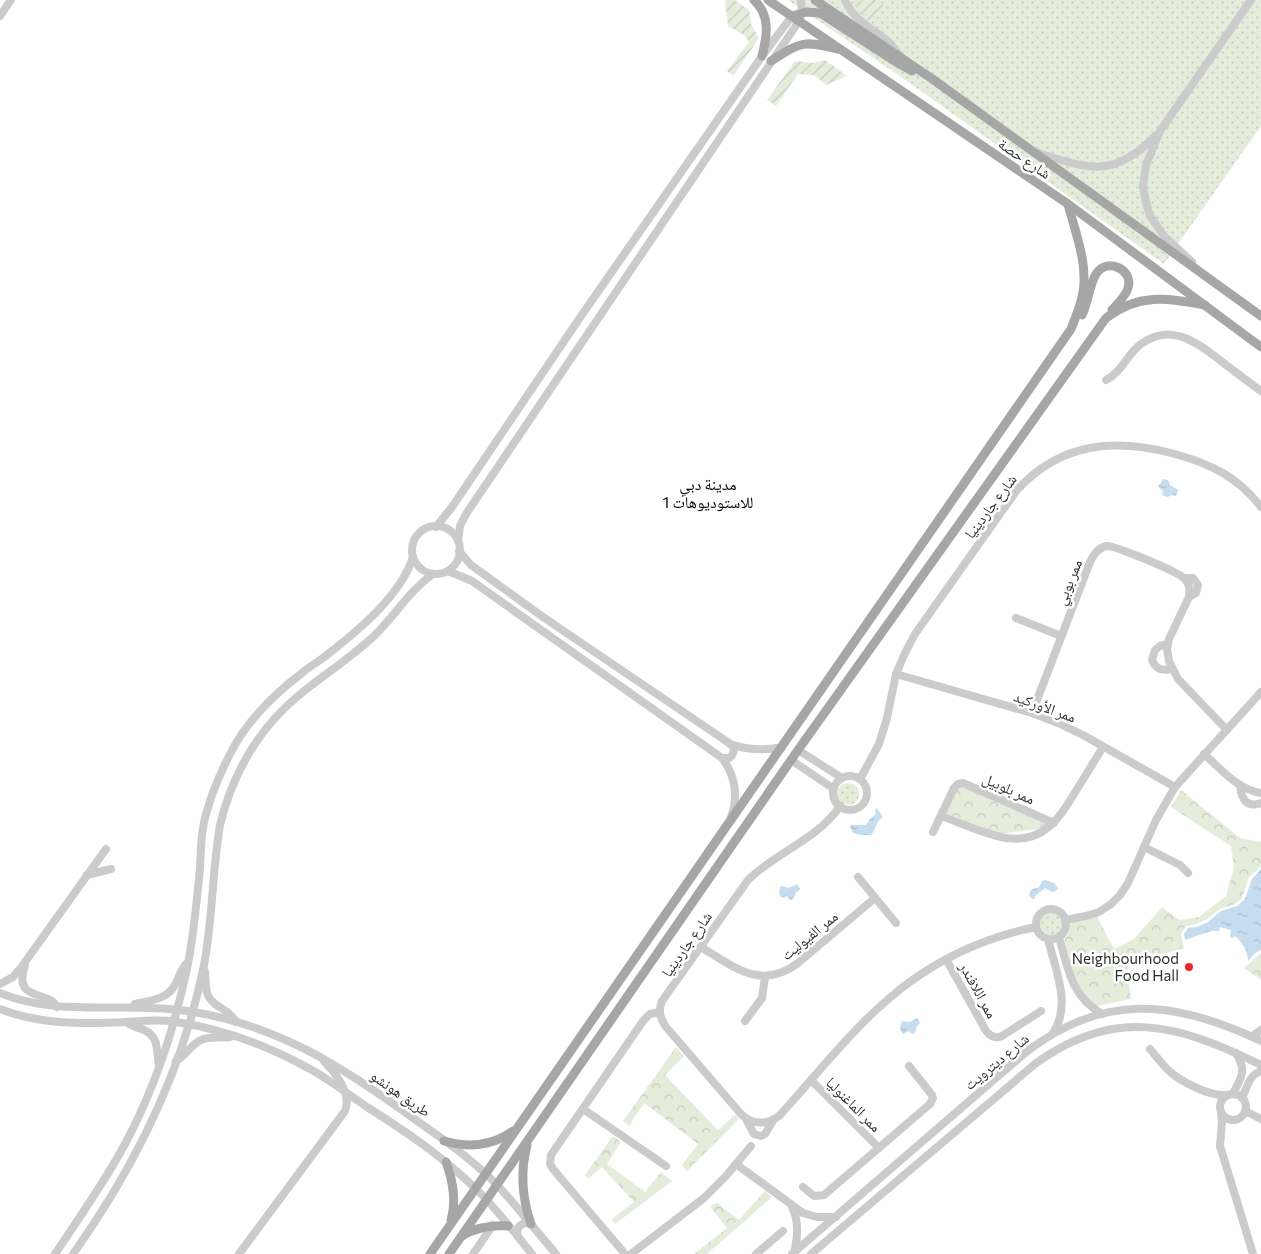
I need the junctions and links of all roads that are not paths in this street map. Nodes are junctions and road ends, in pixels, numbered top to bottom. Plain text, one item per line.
1 (11, 0) edge
2 (754, 0) edge
3 (768, 0) edge
4 (801, 0) edge
5 (815, 0) edge
6 (845, 0) edge
7 (1251, 0) edge
8 (0, 16) edge
9 (798, 17) junction
10 (842, 50) junction
11 (762, 56) junction
12 (899, 56) junction
13 (772, 61) junction
14 (931, 78) junction
15 (1160, 131) junction
16 (1034, 152) junction
17 (1068, 204) junction
18 (1202, 273) junction
19 (1205, 305) junction
20 (1261, 316) edge
21 (1106, 318) junction
22 (1071, 329) junction
23 (1261, 347) edge
24 (1106, 380) dead end
25 (1261, 391) edge
26 (1261, 507) edge
27 (436, 527) junction
28 (458, 541) junction
29 (459, 551) junction
30 (413, 557) junction
31 (448, 571) junction
32 (433, 574) junction
33 (1016, 618) dead end
34 (1061, 636) junction
35 (1168, 644) junction
36 (1172, 669) junction
37 (896, 674) junction
38 (1261, 692) edge
39 (1032, 713) junction
40 (1227, 730) junction
41 (730, 744) junction
42 (782, 747) junction
43 (1103, 747) junction
44 (798, 750) junction
45 (1204, 754) junction
46 (722, 758) junction
47 (791, 760) junction
48 (842, 778) junction
49 (860, 779) junction
50 (1240, 786) junction
51 (1175, 787) junction
52 (834, 789) junction
53 (1261, 793) edge
54 (1261, 803) edge
55 (840, 806) junction
56 (941, 816) junction
57 (730, 820) junction
58 (1054, 824) junction
59 (934, 832) dead end
60 (1144, 847) junction
61 (106, 849) dead end
62 (111, 869) dead end
63 (1188, 873) dead end
64 (87, 875) junction
65 (858, 877) dead end
66 (876, 898) junction
67 (1065, 920) junction
68 (896, 923) dead end
69 (1036, 927) junction
70 (1059, 937) junction
71 (1048, 939) junction
72 (701, 947) junction
73 (28, 959) junction
74 (946, 959) junction
75 (188, 962) junction
76 (204, 966) junction
77 (765, 976) junction
78 (0, 984) edge
79 (0, 993) edge
80 (57, 1007) junction
81 (124, 1007) junction
82 (0, 1009) edge
83 (178, 1009) junction
84 (1041, 1011) dead end
85 (193, 1012) junction
86 (660, 1012) junction
87 (1102, 1014) junction
88 (745, 1021) dead end
89 (126, 1022) junction
90 (175, 1022) junction
91 (236, 1022) junction
92 (189, 1024) junction
93 (1261, 1030) edge
94 (1053, 1034) junction
95 (232, 1036) junction
96 (1252, 1036) junction
97 (1261, 1041) edge
98 (1150, 1049) dead end
99 (1236, 1053) junction
100 (317, 1054) junction
101 (176, 1062) junction
102 (1261, 1065) edge
103 (909, 1066) dead end
104 (160, 1067) junction
105 (1261, 1071) edge
106 (811, 1080) junction
107 (335, 1086) junction
108 (345, 1092) junction
109 (1208, 1093) junction
110 (1230, 1094) junction
111 (1242, 1098) junction
112 (583, 1109) junction
113 (1221, 1110) junction
114 (1245, 1111) junction
115 (342, 1114) junction
116 (744, 1118) junction
117 (774, 1119) junction
118 (1237, 1119) junction
119 (1261, 1119) edge
120 (517, 1127) junction
121 (1220, 1137) junction
122 (529, 1140) junction
123 (444, 1141) junction
124 (751, 1146) dead end
125 (878, 1147) junction
126 (446, 1162) junction
127 (736, 1164) junction
128 (666, 1166) dead end
129 (486, 1174) junction
130 (497, 1185) junction
131 (803, 1187) dead end
132 (476, 1189) junction
133 (486, 1200) junction
134 (791, 1205) junction
135 (836, 1217) junction
136 (531, 1224) junction
137 (493, 1225) junction
138 (508, 1226) junction
139 (449, 1227) junction
140 (783, 1231) dead end
141 (518, 1237) junction
142 (460, 1238) junction
143 (793, 1253) edge
144 (55, 1254) edge
145 (73, 1254) edge
146 (239, 1254) edge
147 (430, 1254) edge
148 (449, 1254) edge
149 (473, 1254) edge
150 (532, 1254) edge
151 (556, 1254) edge
152 (625, 1254) edge
153 (631, 1254) edge
154 (756, 1254) edge
155 (811, 1254) edge
156 (1253, 1254) edge

1 - 8 street
2 - 11 main road
3 - 9 main road, شارع حصة
4 - 9 street
5 - 12 main road, شارع حصة
6 - 12 street
7 - 15 street
9 - 10 main road, شارع حصة
9 - 11 street
9 - 13 street
9 - 14 main road
10 - 13 main road
10 - 17 main road, شارع حصة
11 - 27 street
12 - 14 main road, شارع حصة
13 - 28 street
14 - 16 main road, شارع حصة
15 - 16 street
15 - 18 street
16 - 18 main road, شارع حصة
17 - 19 main road, شارع حصة
17 - 22 main road
18 - 20 main road, شارع حصة
19 - 21 main road
19 - 23 main road, شارع حصة
21 - 22 main road
21 - 44 main road
22 - 42 main road
24 - 25 street
26 - 37 street, شارع جاردينيا
27 - 28 street
27 - 30 street
28 - 29 street
29 - 31 street
29 - 41 street
30 - 32 street
30 - 75 street
31 - 32 street
31 - 46 street
32 - 76 street
33 - 34 street
34 - 35 street, ممر بوبي
34 - 39 street, ممر بوبي
35 - 36 street, ممر بوبي
35 - 36 street, ممر بوبي
36 - 40 street, ممر بوبي
37 - 39 street, ممر الأوركيد
37 - 49 street, شارع جاردينيا
38 - 40 street
39 - 43 street, ممر الأوركيد
40 - 45 street
41 - 42 street
41 - 46 street
42 - 57 main road
43 - 51 street, ممر الأوركيد
43 - 58 street
44 - 47 main road
44 - 48 street
45 - 50 street
45 - 51 street
46 - 57 street
47 - 52 street
47 - 122 main road
48 - 49 street
48 - 52 street
49 - 55 street
50 - 53 street
50 - 54 street
51 - 60 street
52 - 55 street
55 - 72 street, شارع جاردينيا
56 - 58 street
56 - 58 street, ممر بلوبيل
56 - 59 street, ممر بلوبيل
57 - 120 main road
60 - 63 street
60 - 67 street
61 - 64 street
62 - 64 street
64 - 73 street
65 - 66 street
66 - 68 street
66 - 77 street, ممر الفيوليت
67 - 69 street
67 - 70 street
69 - 71 street
69 - 74 street
70 - 71 street
70 - 87 street
71 - 94 street
72 - 77 street, ممر الفيوليت
72 - 86 street, شارع جاردينيا
73 - 78 street
73 - 80 street
74 - 84 street, ممر اللافندر
74 - 106 street
75 - 81 street
75 - 83 street
76 - 85 street
76 - 91 street
77 - 88 street
79 - 80 street
80 - 81 street
81 - 83 street, طريق هونشو
82 - 89 street, طريق هونشو
83 - 85 street, طريق هونشو
83 - 90 street
85 - 91 street, طريق هونشو
85 - 92 street
86 - 112 street
86 - 116 street
87 - 94 street, شارع ديترويت
87 - 96 street, شارع ديترويت
89 - 90 street, طريق هونشو
89 - 104 street
90 - 92 street, طريق هونشو
90 - 104 street
91 - 100 street, طريق هونشو
92 - 95 street, طريق هونشو
92 - 101 street
93 - 96 street
94 - 135 street, شارع ديترويت
95 - 101 street
95 - 107 street, طريق هونشو
96 - 97 street, شارع ديترويت
98 - 109 street
99 - 102 street, شارع ديترويت
99 - 110 street
99 - 155 street, شارع ديترويت
100 - 108 street
100 - 123 street, طريق هونشو
101 - 145 street
103 - 125 street, ممر الماغنوليا
104 - 144 street
105 - 111 street
106 - 117 street
106 - 125 street, ممر الماغنوليا
107 - 108 street, طريق هونشو
107 - 115 street
108 - 115 street
108 - 126 street, طريق هونشو
109 - 110 street
109 - 113 street
110 - 111 street
110 - 113 street
111 - 114 street
112 - 128 street
112 - 152 street
113 - 118 street
113 - 121 street
114 - 118 street
114 - 119 street
115 - 146 street
116 - 117 street
116 - 117 street
118 - 121 street
120 - 123 main road
120 - 129 main road
121 - 156 street
122 - 130 main road
122 - 136 main road
123 - 129 street, طريق هونشو
124 - 127 street
125 - 131 street, ممر الماغنوليا
126 - 132 street, طريق هونشو
126 - 139 main road
127 - 134 street
127 - 153 street
129 - 130 street, طريق هونشو
129 - 132 main road
130 - 133 main road
130 - 136 street, طريق هونشو
132 - 133 street, طريق هونشو
132 - 139 main road
133 - 138 street, طريق هونشو
133 - 142 main road
134 - 135 street
134 - 143 street
135 - 143 street, شارع ديترويت
136 - 141 street
136 - 151 street, طريق هونشو
137 - 138 main road
137 - 142 main road
137 - 149 street
138 - 141 street, طريق هونشو
139 - 147 main road
140 - 154 street
141 - 150 street, طريق هونشو
142 - 148 main road

